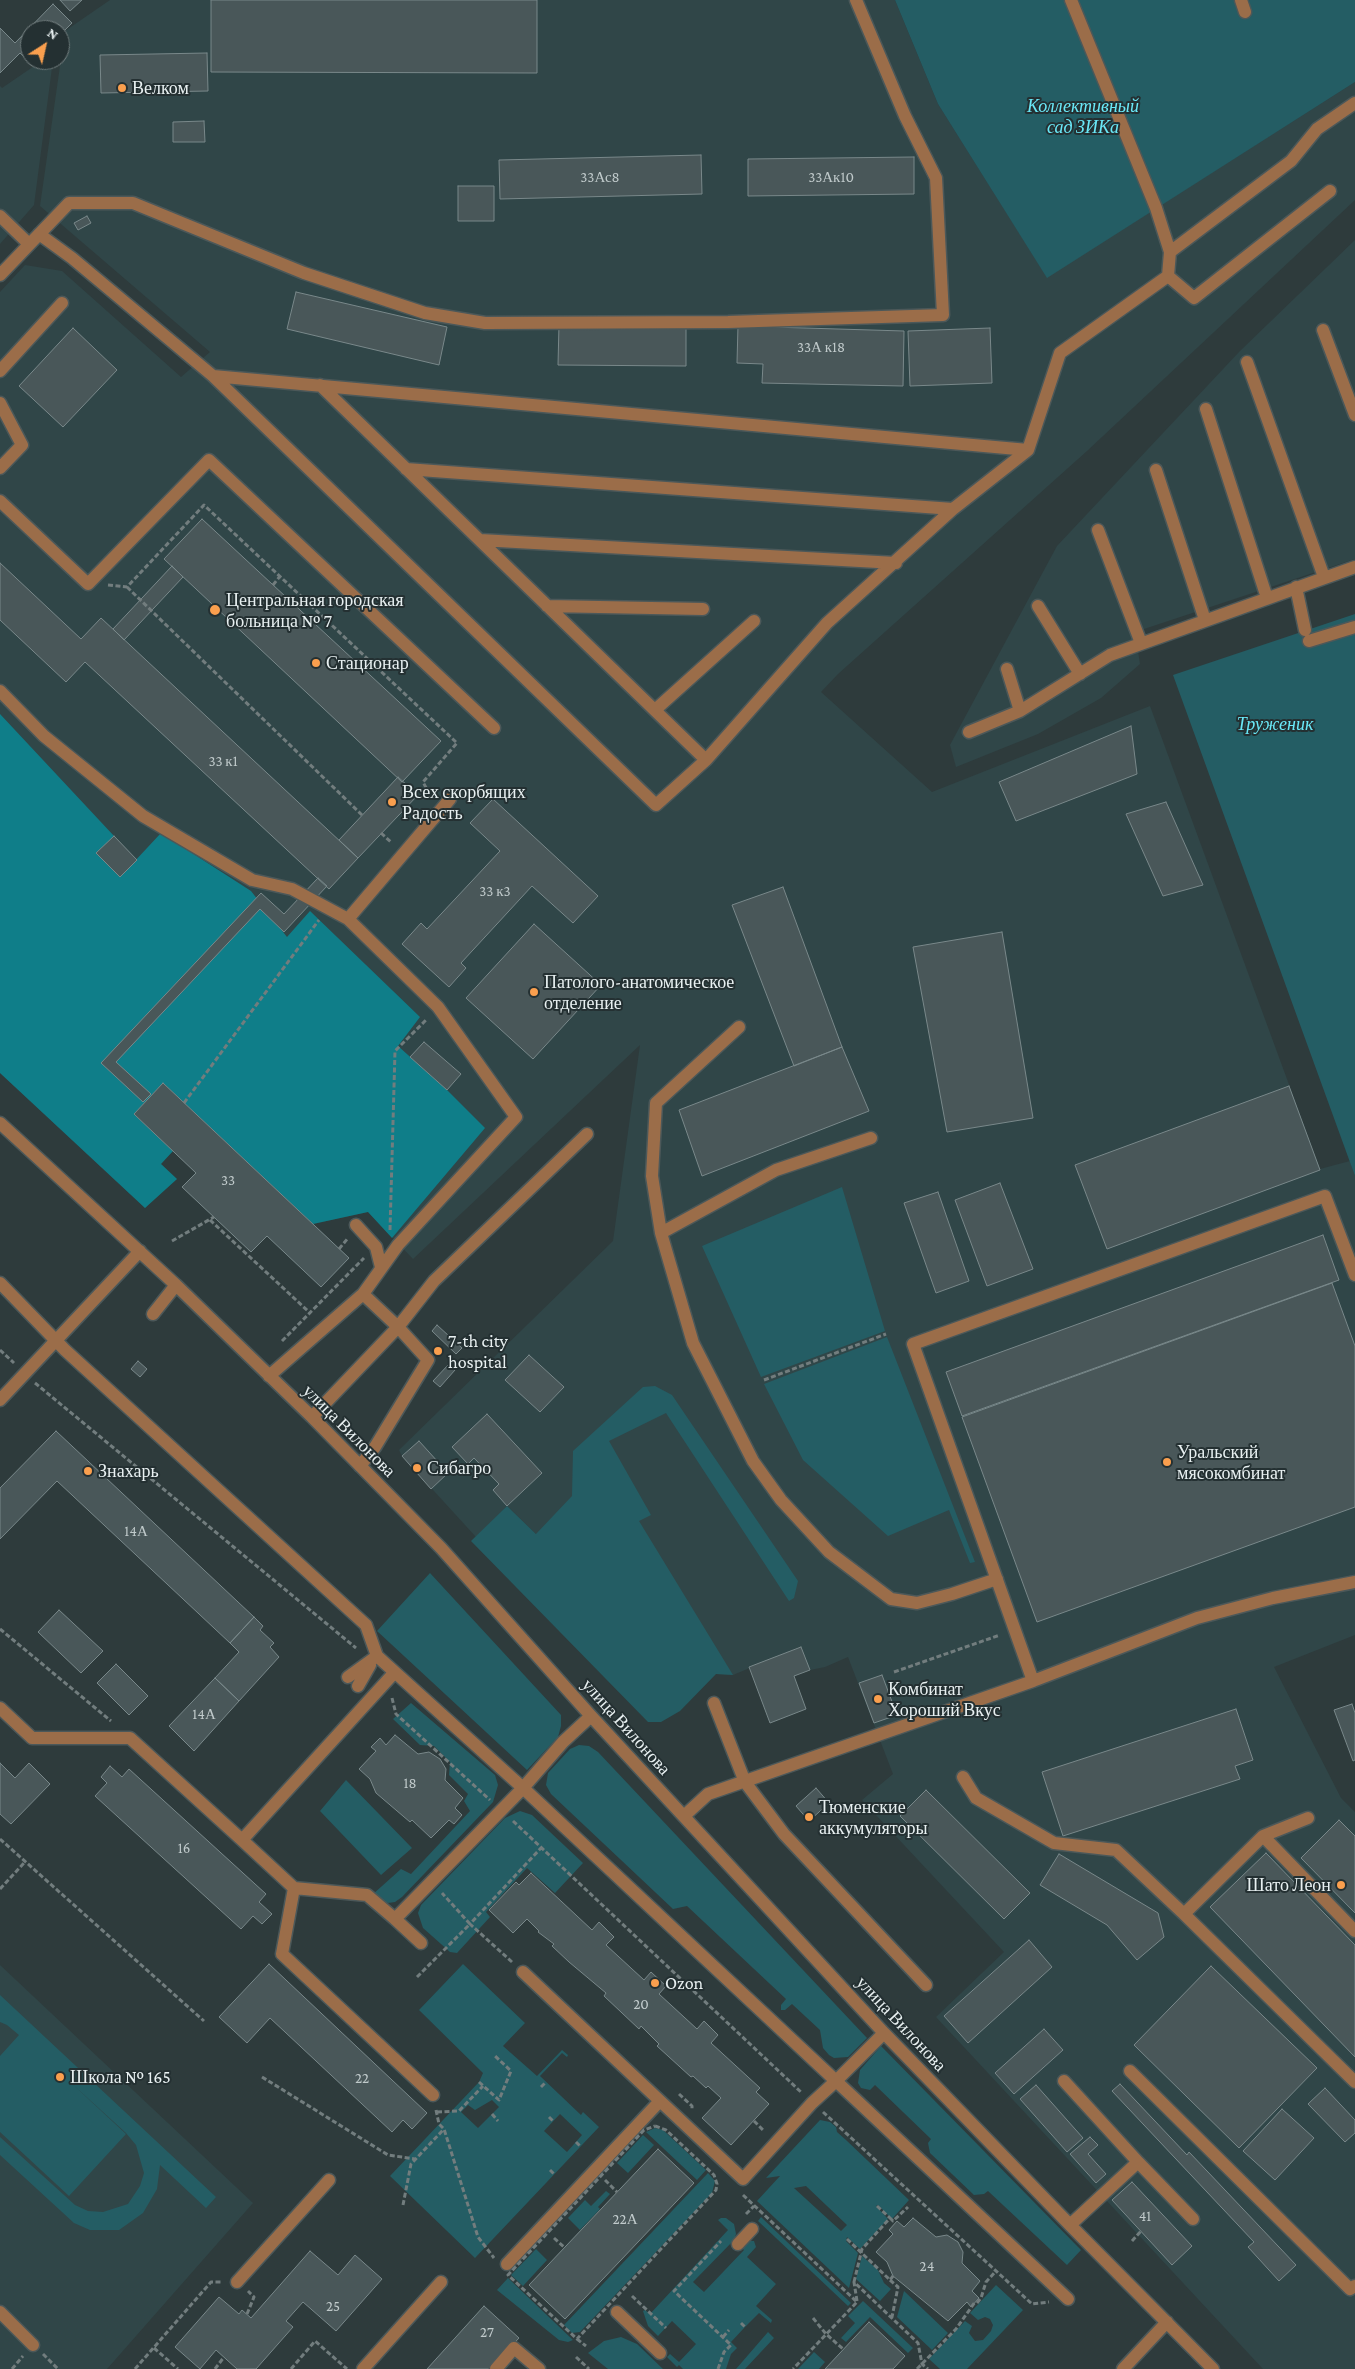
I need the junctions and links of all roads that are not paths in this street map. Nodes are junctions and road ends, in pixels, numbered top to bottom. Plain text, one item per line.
1 (856, 0) edge
2 (1071, 0) edge
3 (1241, 0) edge
4 (1245, 12) dead end
5 (1355, 103) edge
6 (1330, 191) dead end
7 (0, 216) edge
8 (39, 234) junction
9 (29, 244) junction
10 (1170, 252) junction
11 (0, 275) edge
12 (1168, 276) junction
13 (62, 303) dead end
14 (1323, 330) dead end
15 (1247, 362) dead end
16 (0, 370) edge
17 (213, 376) junction
18 (320, 385) junction
19 (0, 403) edge
20 (1206, 409) dead end
21 (1355, 415) edge
22 (1028, 450) junction
23 (0, 468) edge
24 (406, 469) junction
25 (1156, 470) dead end
26 (0, 501) edge
27 (953, 509) junction
28 (1098, 530) dead end
29 (480, 540) junction
30 (896, 563) junction
31 (1355, 566) edge
32 (1324, 576) junction
33 (1296, 587) junction
34 (1266, 598) junction
35 (547, 606) junction
36 (1038, 606) dead end
37 (702, 609) dead end
38 (1205, 620) junction
39 (754, 621) dead end
40 (1355, 627) edge
41 (1141, 643) junction
42 (1007, 669) dead end
43 (1080, 674) junction
44 (0, 691) edge
45 (655, 710) junction
46 (1020, 711) junction
47 (494, 728) dead end
48 (969, 732) dead end
49 (706, 760) junction
50 (450, 800) dead end
51 (348, 919) junction
52 (739, 1027) dead end
53 (0, 1123) edge
54 (588, 1134) dead end
55 (871, 1138) dead end
56 (356, 1225) dead end
57 (661, 1233) junction
58 (140, 1251) junction
59 (381, 1267) junction
60 (1355, 1275) edge
61 (0, 1283) edge
62 (176, 1285) junction
63 (363, 1294) junction
64 (153, 1314) dead end
65 (398, 1328) junction
66 (57, 1339) junction
67 (269, 1376) junction
68 (0, 1400) edge
69 (312, 1417) junction
70 (360, 1466) junction
71 (997, 1579) junction
72 (1355, 1582) edge
73 (374, 1659) junction
74 (348, 1676) dead end
75 (391, 1676) junction
76 (1033, 1681) junction
77 (358, 1686) dead end
78 (714, 1703) dead end
79 (0, 1708) edge
80 (591, 1716) junction
81 (964, 1777) dead end
82 (745, 1782) junction
83 (523, 1788) junction
84 (684, 1816) junction
85 (1308, 1818) dead end
86 (1263, 1836) junction
87 (242, 1840) junction
88 (294, 1888) junction
89 (1184, 1914) junction
90 (395, 1919) junction
91 (1355, 1931) edge
92 (421, 1943) dead end
93 (523, 1972) road end
94 (926, 1986) dead end
95 (884, 2033) junction
96 (1130, 2071) dead end
97 (836, 2081) junction
98 (1064, 2081) dead end
99 (1355, 2082) edge
100 (433, 2094) dead end
101 (659, 2102) junction
102 (1138, 2162) junction
103 (329, 2180) dead end
104 (1193, 2219) dead end
105 (1070, 2225) junction
106 (752, 2229) dead end
107 (738, 2244) dead end
108 (505, 2268) road end
109 (238, 2282) road end
110 (441, 2282) dead end
111 (1355, 2286) edge
112 (1068, 2299) road end
113 (0, 2312) edge
114 (617, 2312) dead end
115 (1167, 2322) junction
116 (33, 2345) dead end
117 (660, 2353) dead end
118 (363, 2369) edge
119 (496, 2369) edge
120 (539, 2369) edge
121 (1123, 2369) edge
122 (1213, 2369) edge

1 - 8 street
2 - 10 street
3 - 4 street
5 - 10 street
6 - 12 street
7 - 9 street
8 - 9 street
8 - 17 street
9 - 11 street
10 - 12 street
12 - 22 street
13 - 16 street
14 - 21 street
15 - 32 street
17 - 18 street
17 - 49 street
18 - 22 street
18 - 24 street
19 - 23 street
20 - 34 street
22 - 27 street
24 - 27 street
24 - 29 street
25 - 38 street
26 - 47 street
27 - 30 street
28 - 41 street
29 - 30 street
29 - 35 street
30 - 49 street
31 - 32 street
32 - 33 street
33 - 34 street
33 - 40 street
34 - 38 street
35 - 37 street
35 - 45 street
36 - 43 street
38 - 41 street
39 - 45 street
41 - 43 street
42 - 46 street
43 - 46 street
44 - 51 street
45 - 49 street
46 - 48 street
50 - 51 street
51 - 59 street
52 - 57 street
53 - 58 street, улица Вилонова
54 - 65 street
55 - 57 street
56 - 59 street
57 - 71 street
58 - 62 street, улица Вилонова
58 - 66 street
59 - 63 street
60 - 71 street
61 - 66 street
62 - 64 street
62 - 67 street, улица Вилонова
63 - 65 street
63 - 67 street
65 - 69 street
65 - 70 street
66 - 68 street
66 - 73 street
67 - 69 street, улица Вилонова
69 - 70 street, улица Вилонова
70 - 80 street, улица Вилонова
71 - 76 street
72 - 76 street
73 - 74 street
73 - 75 street
73 - 77 street
75 - 83 street
75 - 87 street
76 - 82 street
78 - 82 street
79 - 87 street
80 - 83 street
80 - 84 street, улица Вилонова
81 - 89 street
82 - 84 street
82 - 94 street
83 - 90 street
83 - 97 street
84 - 95 street, улица Вилонова
85 - 86 street
86 - 89 street
86 - 91 street
87 - 88 street
88 - 90 street
88 - 100 street
89 - 99 street
90 - 92 street
93 - 101 street
95 - 97 street
95 - 105 street, улица Вилонова
96 - 111 street
97 - 101 street
97 - 112 street
98 - 102 street
101 - 108 street
102 - 104 street
102 - 105 street
103 - 109 street
105 - 115 street, улица Вилонова
106 - 107 street
110 - 118 street
113 - 116 street
114 - 117 street
115 - 121 street
115 - 122 street, улица Вилонова
119 - 120 street

